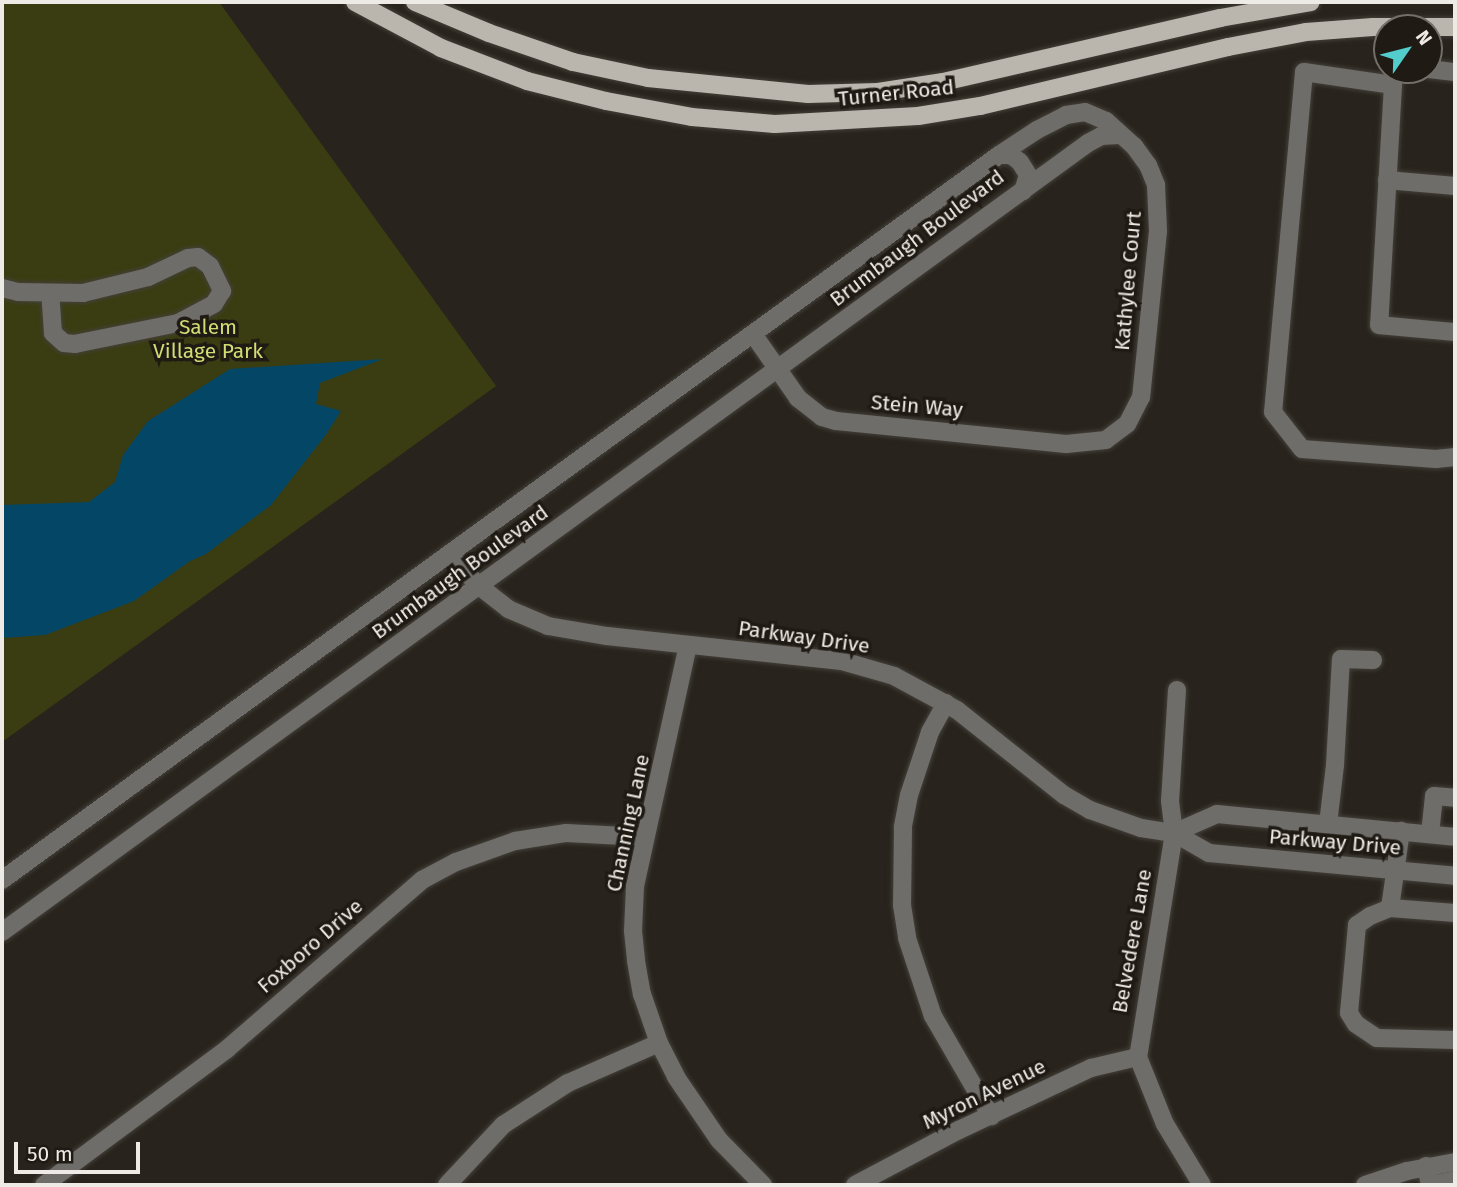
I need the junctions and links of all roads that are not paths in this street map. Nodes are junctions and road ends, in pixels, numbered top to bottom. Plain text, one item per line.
1 (355, 2) edge
2 (415, 2) edge
3 (1311, 2) edge
4 (1455, 27) edge
5 (1373, 76) edge
6 (1394, 84) edge
7 (1119, 135) junction
8 (999, 155) junction
9 (1387, 180) junction
10 (1455, 187) edge
11 (1023, 191) junction
12 (2, 289) edge
13 (50, 294) junction
14 (1455, 332) edge
15 (753, 334) junction
16 (777, 370) junction
17 (1115, 435) joint
18 (1455, 457) edge
19 (449, 554) junction
20 (479, 586) junction
21 (688, 645) junction
22 (1373, 660) dead end
23 (1177, 690) dead end
24 (946, 703) junction
25 (1455, 798) edge
26 (1328, 824) junction
27 (1401, 831) junction
28 (1174, 833) junction
29 (1430, 834) junction
30 (644, 837) junction
31 (1455, 837) edge
32 (1396, 870) junction
33 (1455, 876) edge
34 (2, 880) edge
35 (1390, 908) junction
36 (1455, 913) edge
37 (2, 932) edge
38 (1455, 1040) edge
39 (659, 1043) junction
40 (1138, 1057) junction
41 (991, 1116) junction
42 (1455, 1162) edge
43 (1426, 1167) junction
44 (1455, 1181) edge
45 (44, 1185) edge
46 (447, 1185) edge
47 (763, 1185) edge
48 (855, 1185) edge
49 (1202, 1185) edge
50 (1365, 1185) edge
51 (1430, 1185) edge

1 - 4 main road, Turner Road
2 - 3 main road, Turner Road
5 - 18 street
6 - 9 street
7 - 8 street, Kathylee Court
7 - 11 street
7 - 17 street, Kathylee Court
8 - 11 street, Brumbaugh Boulevard
8 - 15 street, Brumbaugh Boulevard
9 - 10 street
9 - 14 street
11 - 16 street, Brumbaugh Boulevard
12 - 13 street
13 - 13 street
15 - 16 street, Stein Way
15 - 19 street, Brumbaugh Boulevard
16 - 17 street, Stein Way
16 - 20 street, Brumbaugh Boulevard
19 - 20 street, Parkway Drive
19 - 34 street, Brumbaugh Boulevard
20 - 21 street, Parkway Drive
20 - 37 street, Brumbaugh Boulevard
21 - 24 street, Parkway Drive
21 - 30 street, Channing Lane
22 - 26 street
23 - 28 street, Belvedere Lane
24 - 28 street, Parkway Drive
24 - 41 street
25 - 29 street
26 - 27 street, Parkway Drive
26 - 28 street, Parkway Drive
27 - 29 street, Parkway Drive
27 - 32 street
28 - 32 street, Parkway Drive
28 - 40 street, Belvedere Lane
29 - 31 street, Parkway Drive
30 - 39 street, Channing Lane
30 - 45 street, Foxboro Drive
32 - 33 street, Parkway Drive
32 - 35 street
35 - 36 street
35 - 38 street
39 - 46 street
39 - 47 street, Channing Lane
40 - 41 street, Myron Avenue
40 - 49 street
41 - 48 street, Myron Avenue
42 - 43 street
43 - 50 street
43 - 51 street
44 - 51 street

